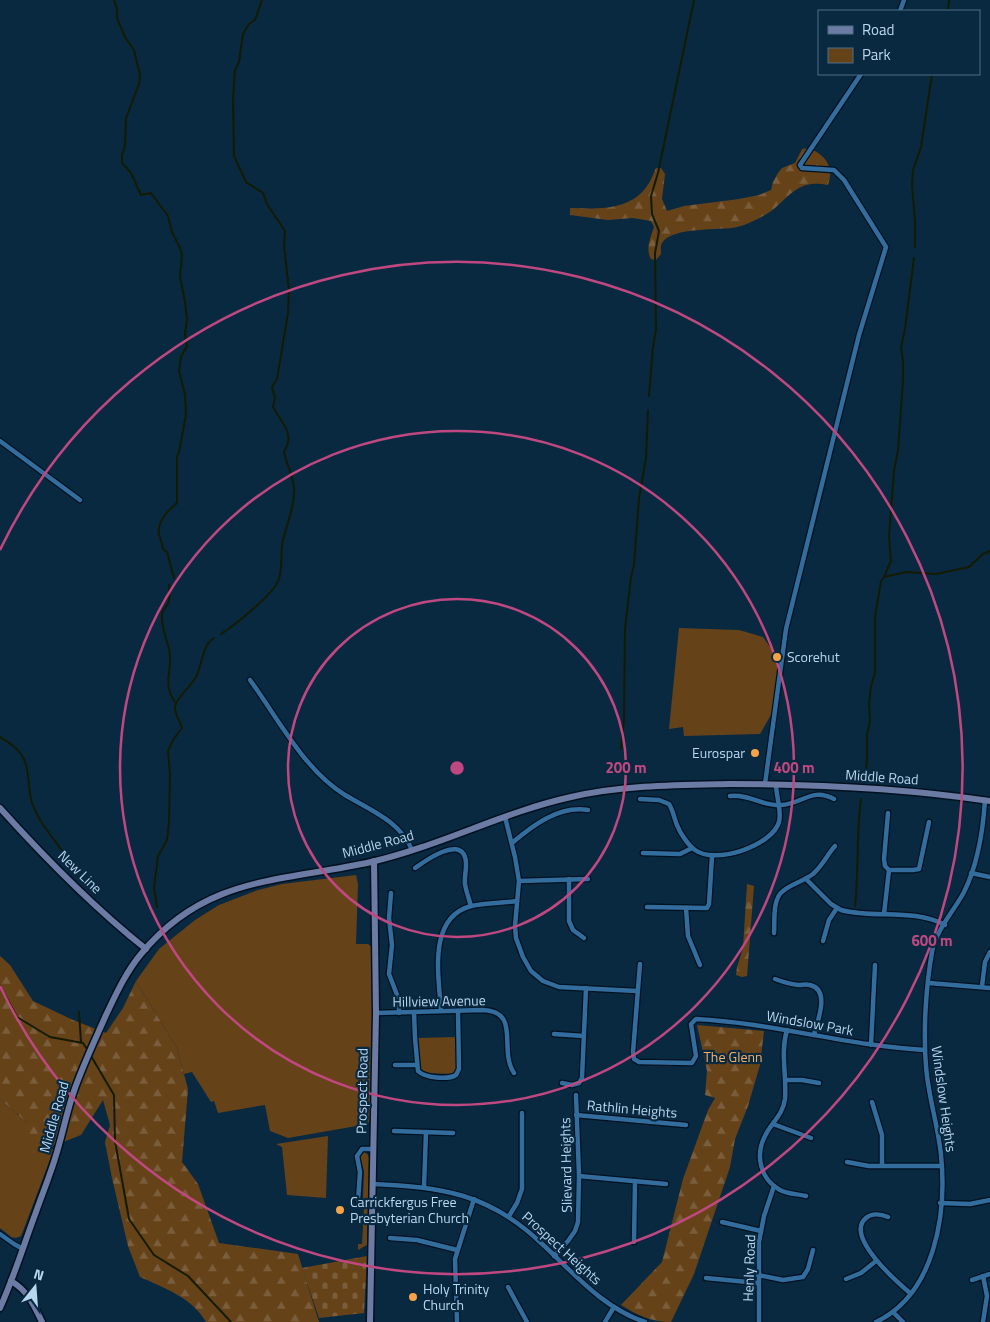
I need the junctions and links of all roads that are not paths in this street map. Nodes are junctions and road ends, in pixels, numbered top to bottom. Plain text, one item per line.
1 (860, 75) edge
2 (0, 441) edge
3 (80, 500) dead end
4 (250, 680) dead end
5 (765, 784) junction
6 (776, 784) junction
7 (730, 796) dead end
8 (640, 799) dead end
9 (834, 799) dead end
10 (988, 800) edge
11 (778, 805) junction
12 (0, 808) edge
13 (588, 810) dead end
14 (888, 813) dead end
15 (504, 817) junction
16 (929, 822) dead end
17 (512, 844) junction
18 (835, 846) dead end
19 (692, 848) junction
20 (412, 850) junction
21 (643, 853) dead end
22 (712, 856) junction
23 (374, 861) junction
24 (415, 868) dead end
25 (889, 870) junction
26 (971, 873) junction
27 (990, 877) edge
28 (588, 879) dead end
29 (806, 879) junction
30 (569, 880) junction
31 (519, 881) junction
32 (391, 893) dead end
33 (517, 901) junction
34 (471, 906) junction
35 (647, 907) dead end
36 (686, 908) junction
37 (837, 908) junction
38 (884, 914) junction
39 (945, 925) junction
40 (774, 932) dead end
41 (584, 938) dead end
42 (823, 941) dead end
43 (146, 949) junction
44 (990, 952) edge
45 (640, 964) dead end
46 (700, 965) dead end
47 (875, 965) dead end
48 (775, 978) dead end
49 (929, 983) junction
50 (982, 986) junction
51 (586, 988) junction
52 (990, 988) edge
53 (637, 991) junction
54 (441, 1011) junction
55 (458, 1011) junction
56 (414, 1012) junction
57 (376, 1013) junction
58 (399, 1013) junction
59 (787, 1030) junction
60 (554, 1034) dead end
61 (814, 1035) junction
62 (584, 1036) junction
63 (871, 1045) junction
64 (925, 1050) junction
65 (395, 1065) dead end
66 (417, 1065) junction
67 (514, 1073) dead end
68 (785, 1080) junction
69 (562, 1083) dead end
70 (819, 1083) dead end
71 (576, 1095) dead end
72 (872, 1102) dead end
73 (522, 1113) dead end
74 (576, 1115) junction
75 (773, 1124) junction
76 (686, 1125) dead end
77 (394, 1131) dead end
78 (426, 1132) junction
79 (453, 1133) dead end
80 (811, 1138) dead end
81 (373, 1149) junction
82 (847, 1162) dead end
83 (882, 1166) junction
84 (942, 1166) junction
85 (579, 1176) junction
86 (635, 1181) junction
87 (373, 1184) junction
88 (666, 1184) dead end
89 (774, 1186) junction
90 (424, 1187) junction
91 (806, 1196) dead end
92 (474, 1199) junction
93 (990, 1200) edge
94 (358, 1201) dead end
95 (940, 1203) junction
96 (509, 1216) junction
97 (888, 1217) dead end
98 (722, 1222) dead end
99 (761, 1231) junction
100 (0, 1234) edge
101 (390, 1238) dead end
102 (634, 1242) dead end
103 (23, 1249) junction
104 (457, 1250) junction
105 (813, 1250) dead end
106 (554, 1256) junction
107 (876, 1261) junction
108 (990, 1274) edge
109 (758, 1275) junction
110 (983, 1276) junction
111 (706, 1278) dead end
112 (846, 1279) dead end
113 (972, 1280) dead end
114 (12, 1281) junction
115 (758, 1283) junction
116 (508, 1287) dead end
117 (910, 1294) junction
118 (614, 1307) junction
119 (0, 1308) edge
120 (893, 1312) junction
121 (42, 1322) edge
122 (370, 1322) edge
123 (457, 1322) edge
124 (527, 1322) edge
125 (605, 1322) edge
126 (645, 1322) edge
127 (759, 1322) edge
128 (876, 1322) edge
129 (903, 1322) edge
130 (983, 1322) edge

1 - 5 street
2 - 3 street
4 - 20 street
5 - 6 main road, Middle Road
5 - 15 main road, Middle Road
6 - 10 main road, Middle Road
6 - 11 street
7 - 11 street
8 - 19 street
9 - 11 street
10 - 26 street, Windslow Heights
11 - 22 street
12 - 43 main road, New Line
13 - 17 street
14 - 25 street
15 - 17 street
15 - 20 main road, Middle Road
16 - 25 street
17 - 31 street
18 - 29 street
19 - 21 street
19 - 22 street
20 - 23 main road, Middle Road
22 - 36 street
23 - 43 main road, Middle Road
23 - 57 main road, Prospect Road
24 - 34 street
25 - 38 street
26 - 27 street
26 - 39 street, Windslow Heights
28 - 30 street
29 - 37 street
29 - 40 street
30 - 31 street
30 - 41 street
31 - 33 street
32 - 58 street
33 - 34 street
33 - 51 street
34 - 54 street
35 - 36 street
36 - 46 street
37 - 38 street
37 - 42 street
38 - 39 street
39 - 49 street, Windslow Heights
43 - 103 main road, Middle Road
44 - 50 street
45 - 53 street
47 - 63 street
48 - 61 street
49 - 50 street
49 - 64 street, Windslow Heights
50 - 52 street
51 - 53 street
51 - 62 street
53 - 59 street, Windslow Park
54 - 55 street, Hillview Avenue
54 - 56 street, Hillview Avenue
55 - 66 street
55 - 67 street, Hillview Avenue
56 - 58 street, Hillview Avenue
56 - 66 street
57 - 58 street, Hillview Avenue
57 - 81 main road, Prospect Road
59 - 61 street, Windslow Park
59 - 68 street
60 - 62 street
61 - 63 street, Windslow Park
62 - 69 street
63 - 64 street, Windslow Park
64 - 84 street, Windslow Heights
65 - 66 street
68 - 70 street
68 - 75 street
71 - 74 street, Slievard Heights
72 - 83 street
73 - 96 street
74 - 76 street, Rathlin Heights
74 - 85 street, Slievard Heights
75 - 80 street
75 - 89 street
77 - 78 street
78 - 79 street
78 - 90 street
81 - 87 main road, Prospect Road
81 - 94 street
82 - 83 street
83 - 84 street
84 - 95 street, Windslow Heights
85 - 86 street
85 - 106 street, Slievard Heights
86 - 88 street
86 - 102 street
87 - 90 street, Prospect Heights
87 - 122 main road, Prospect Road
89 - 91 street
89 - 99 street, Henly Road
90 - 92 street, Prospect Heights
92 - 96 street, Prospect Heights
92 - 104 street
93 - 95 street
95 - 117 street, Windslow Heights
96 - 106 street, Prospect Heights
97 - 107 street
98 - 99 street
99 - 109 street, Henly Road
100 - 103 street
101 - 104 street
103 - 114 main road, Middle Road
104 - 123 street
105 - 109 street
106 - 118 street, Prospect Heights
107 - 112 street
107 - 117 street
108 - 110 street
109 - 115 street, Henly Road
110 - 113 street
110 - 130 street
111 - 115 street
114 - 119 main road, Middle Road
114 - 121 main road
115 - 127 street, Henly Road
116 - 124 street
117 - 120 street, Windslow Heights
118 - 125 street
118 - 126 street, Prospect Heights
120 - 128 street, Windslow Heights
120 - 129 street

